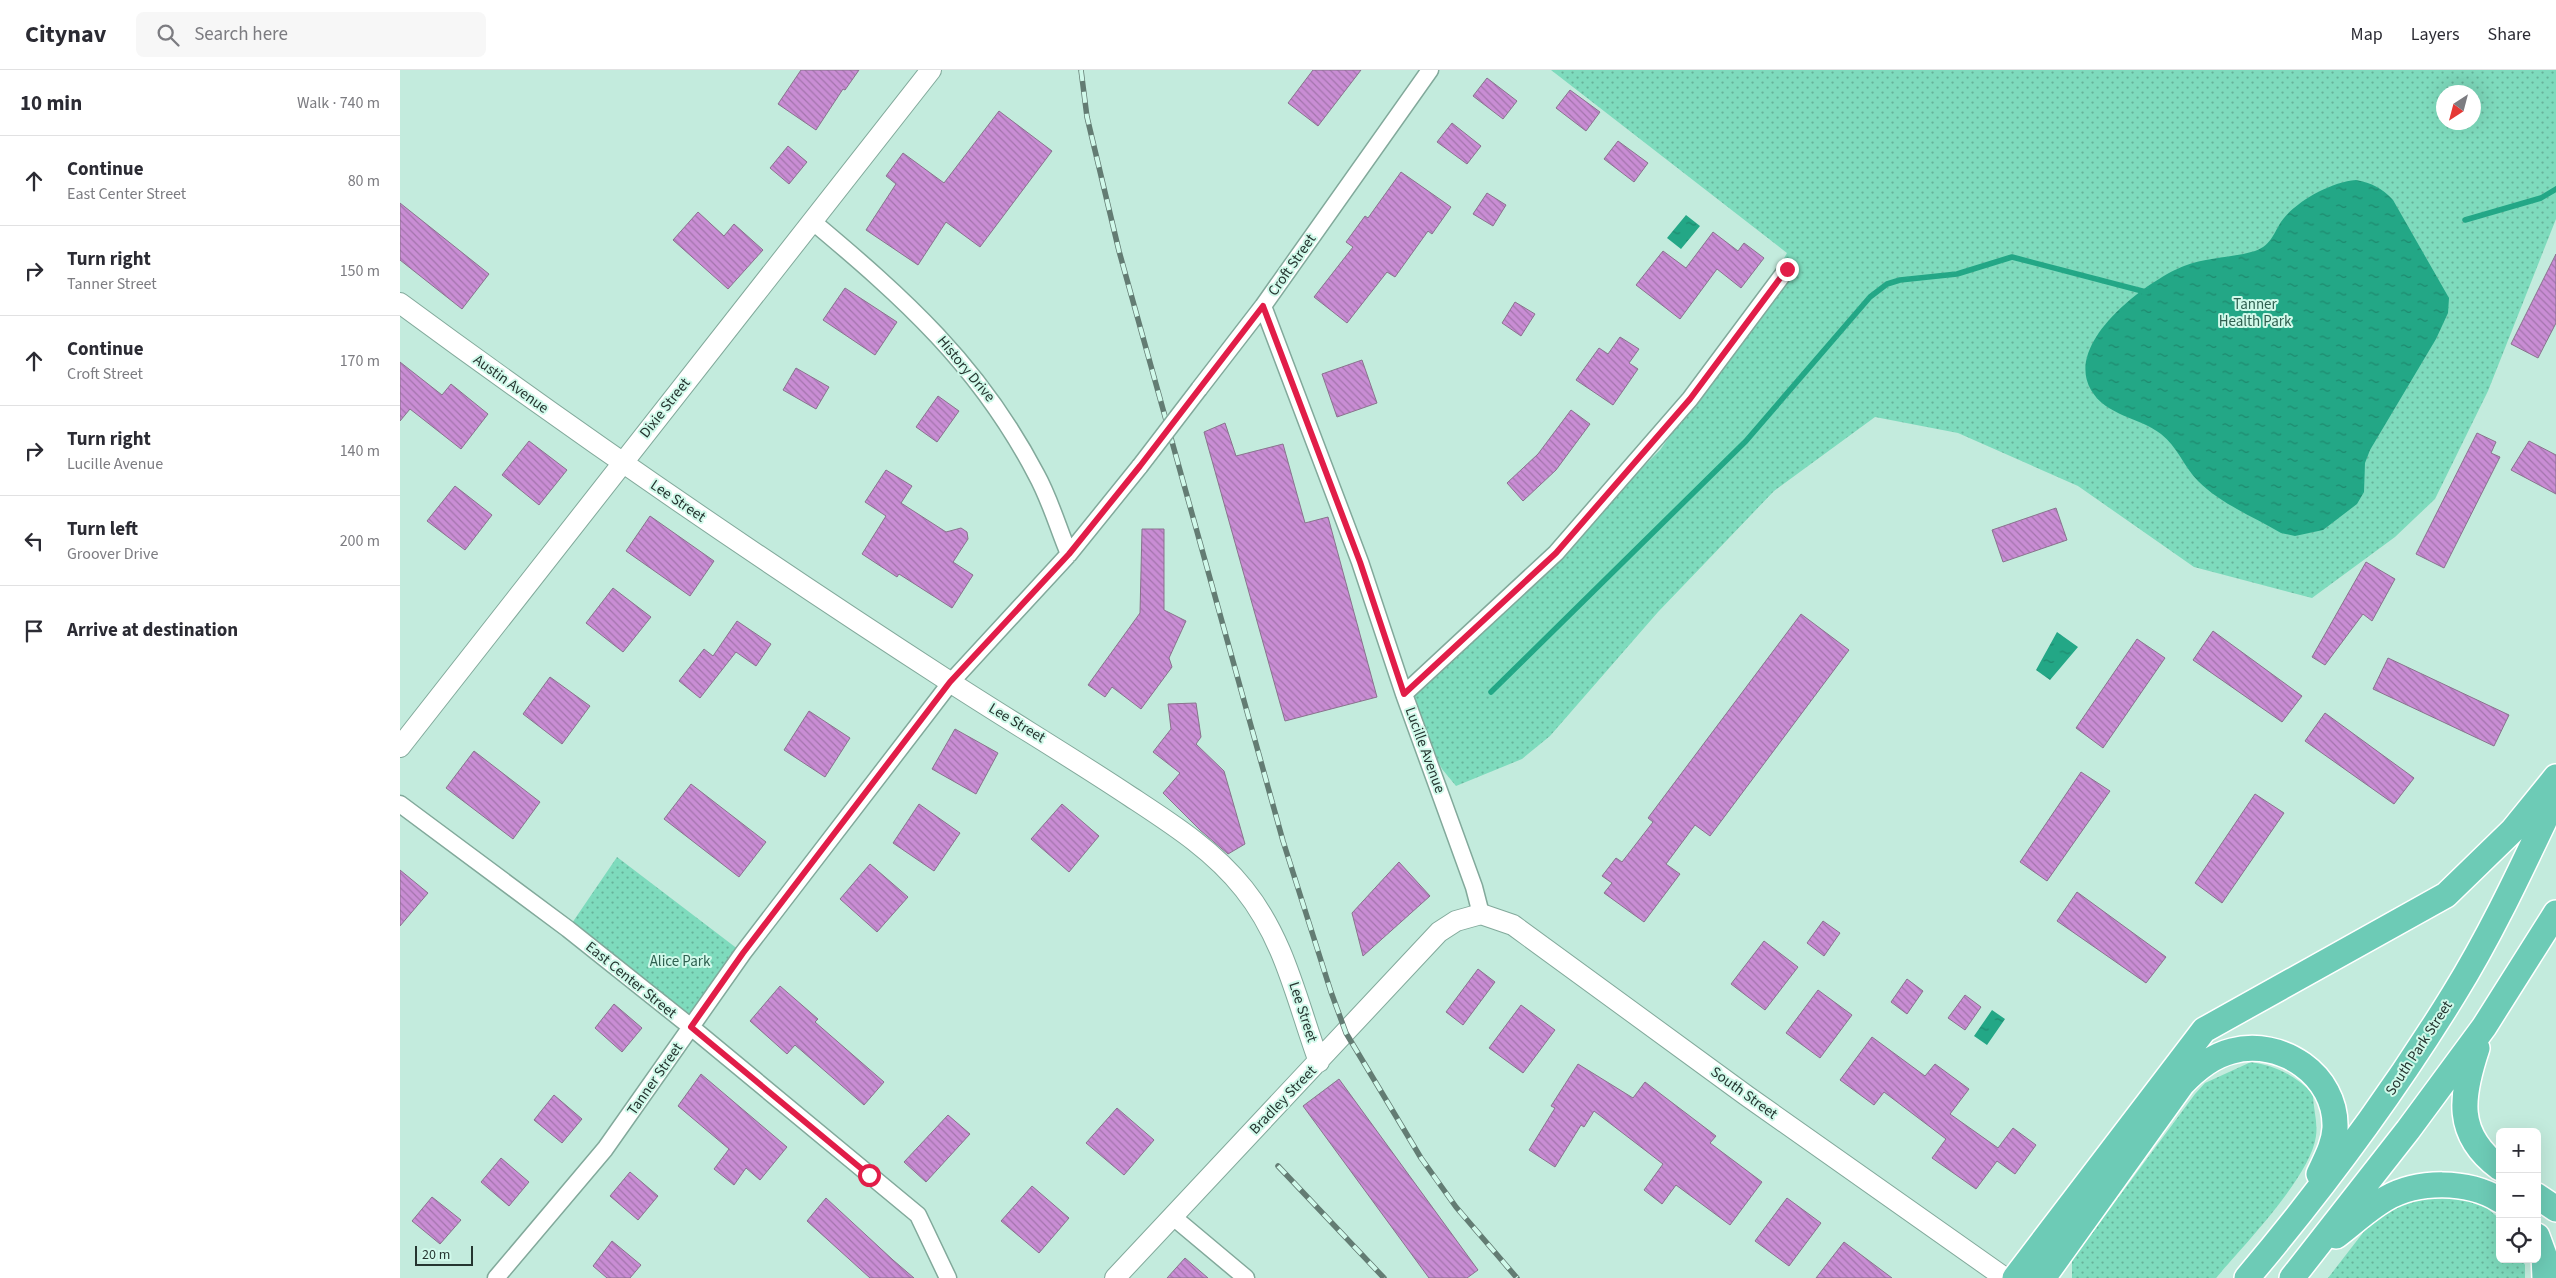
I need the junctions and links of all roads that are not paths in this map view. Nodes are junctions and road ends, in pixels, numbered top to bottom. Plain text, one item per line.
1 (931, 70) edge
2 (1430, 70) edge
3 (812, 220) junction
4 (1787, 269) dead end
5 (400, 303) edge
6 (1263, 306) junction
7 (622, 464) junction
8 (1069, 554) junction
9 (950, 682) junction
10 (1404, 694) junction
11 (400, 747) edge
12 (2556, 777) edge
13 (2556, 796) edge
14 (400, 804) edge
15 (2556, 913) edge
16 (1480, 914) junction
17 (691, 1027) junction
18 (2484, 1027) junction
19 (1319, 1062) junction
20 (2496, 1165) edge
21 (2496, 1198) edge
22 (2541, 1199) edge
23 (2556, 1210) edge
24 (1172, 1216) junction
25 (2296, 1220) junction
26 (2541, 1227) edge
27 (2556, 1236) edge
28 (2541, 1247) edge
29 (2308, 1257) junction
30 (496, 1278) edge
31 (948, 1278) edge
32 (1115, 1278) edge
33 (1246, 1278) edge
34 (2005, 1278) edge
35 (2015, 1278) edge
36 (2043, 1278) edge
37 (2248, 1278) edge
38 (2292, 1278) edge
39 (2545, 1278) edge

1 - 3 street, Dixie Street
2 - 6 street, Croft Street
3 - 7 street, Dixie Street
3 - 8 street, History Drive
4 - 10 street
5 - 7 street, Austin Avenue
6 - 8 street, Croft Street, bridge
6 - 10 street, Lucille Avenue
7 - 9 street, Lee Street
7 - 11 street, Dixie Street
8 - 9 street, Croft Street
9 - 17 street, Tanner Street
9 - 19 street, Lee Street
10 - 16 street, Lucille Avenue
12 - 35 main road
13 - 25 main road, South Park Street
14 - 17 street, East Center Street
15 - 18 main road
16 - 19 street, Bradley Street
16 - 34 street, South Street
17 - 30 street, Tanner Street
17 - 31 street, East Center Street
18 - 20 main road
18 - 29 main road
19 - 24 street, Bradley Street
21 - 29 main road
22 - 23 main road
24 - 32 street, Bradley Street
24 - 33 street
25 - 36 main road
25 - 37 main road, South Park Street
26 - 27 main road
28 - 39 main road
29 - 38 main road

